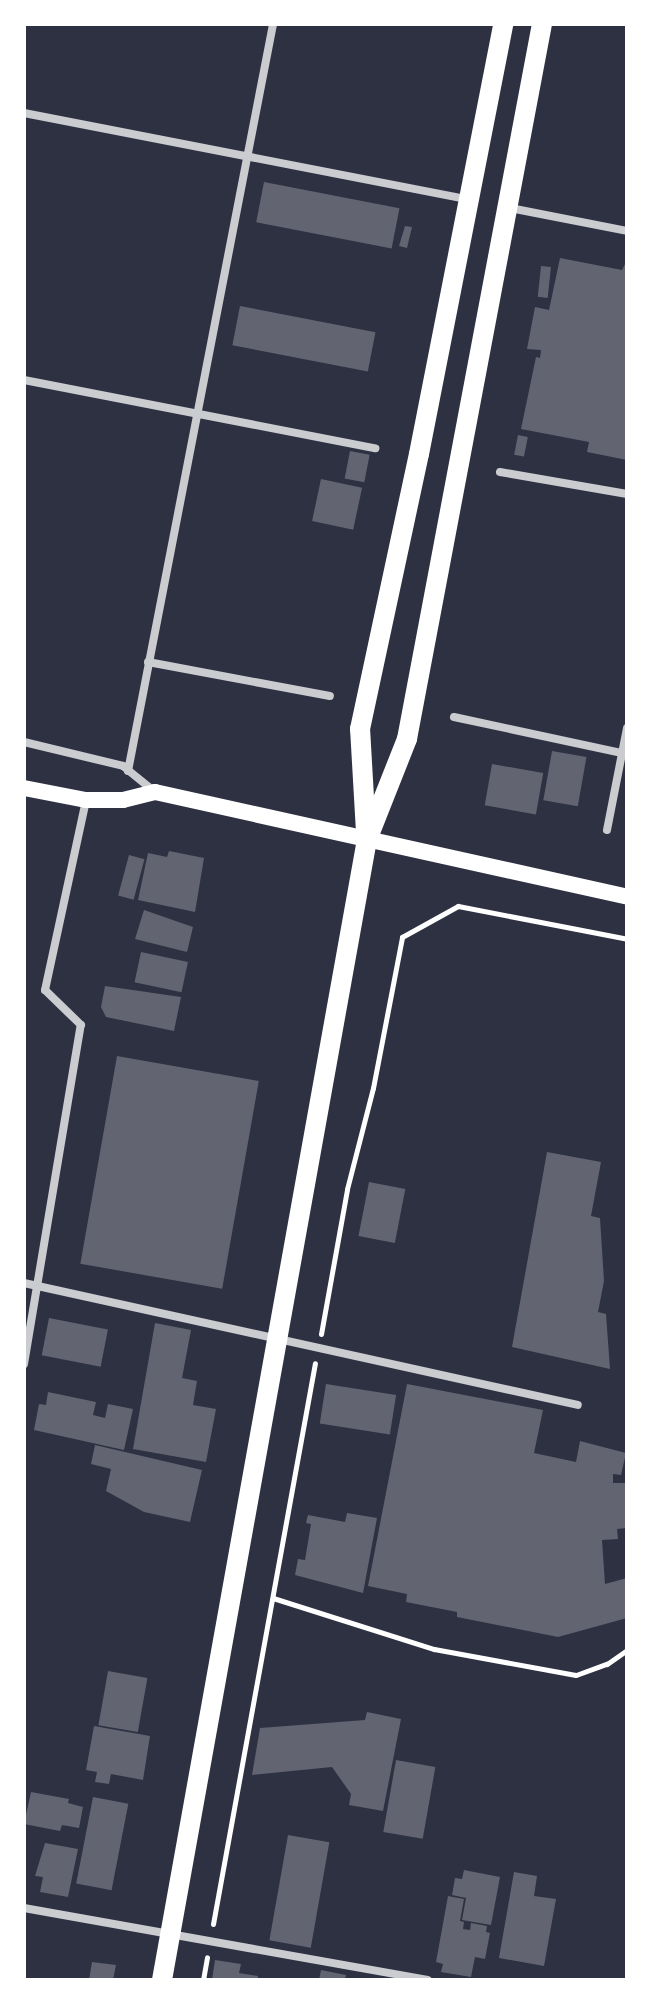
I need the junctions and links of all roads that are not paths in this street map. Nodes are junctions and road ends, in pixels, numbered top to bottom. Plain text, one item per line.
1 (273, 24) edge
2 (503, 24) edge
3 (542, 24) edge
4 (24, 113) edge
5 (248, 157) junction
6 (467, 199) junction
7 (508, 208) junction
8 (627, 231) edge
9 (24, 380) edge
10 (198, 414) junction
11 (375, 448) dead end
12 (500, 472) dead end
13 (627, 494) edge
14 (148, 662) junction
15 (330, 696) dead end
16 (454, 717) dead end
17 (627, 728) edge
18 (24, 742) edge
19 (622, 753) junction
20 (128, 771) junction
21 (24, 788) edge
22 (155, 792) junction
23 (86, 800) junction
24 (607, 830) dead end
25 (367, 840) junction
26 (627, 897) edge
27 (24, 1283) edge
28 (39, 1287) junction
29 (278, 1337) junction
30 (24, 1364) edge
31 (578, 1405) dead end
32 (24, 1908) edge
33 (170, 1933) junction
34 (162, 1980) edge
35 (428, 1980) edge

1 - 5 street
2 - 6 main road
3 - 7 main road
4 - 5 street
5 - 6 street
5 - 10 street
6 - 25 main road
7 - 8 street
7 - 25 main road
9 - 10 street
10 - 11 street
10 - 14 street
12 - 13 street
14 - 15 street
14 - 20 street
16 - 19 street
17 - 19 street
18 - 20 street
19 - 24 street
20 - 22 street
21 - 23 main road
22 - 23 main road
22 - 25 main road
23 - 28 street
25 - 26 main road
25 - 29 main road
27 - 28 street
28 - 29 street
28 - 30 street
29 - 31 street
29 - 33 main road
32 - 33 street
33 - 34 main road
33 - 35 street

